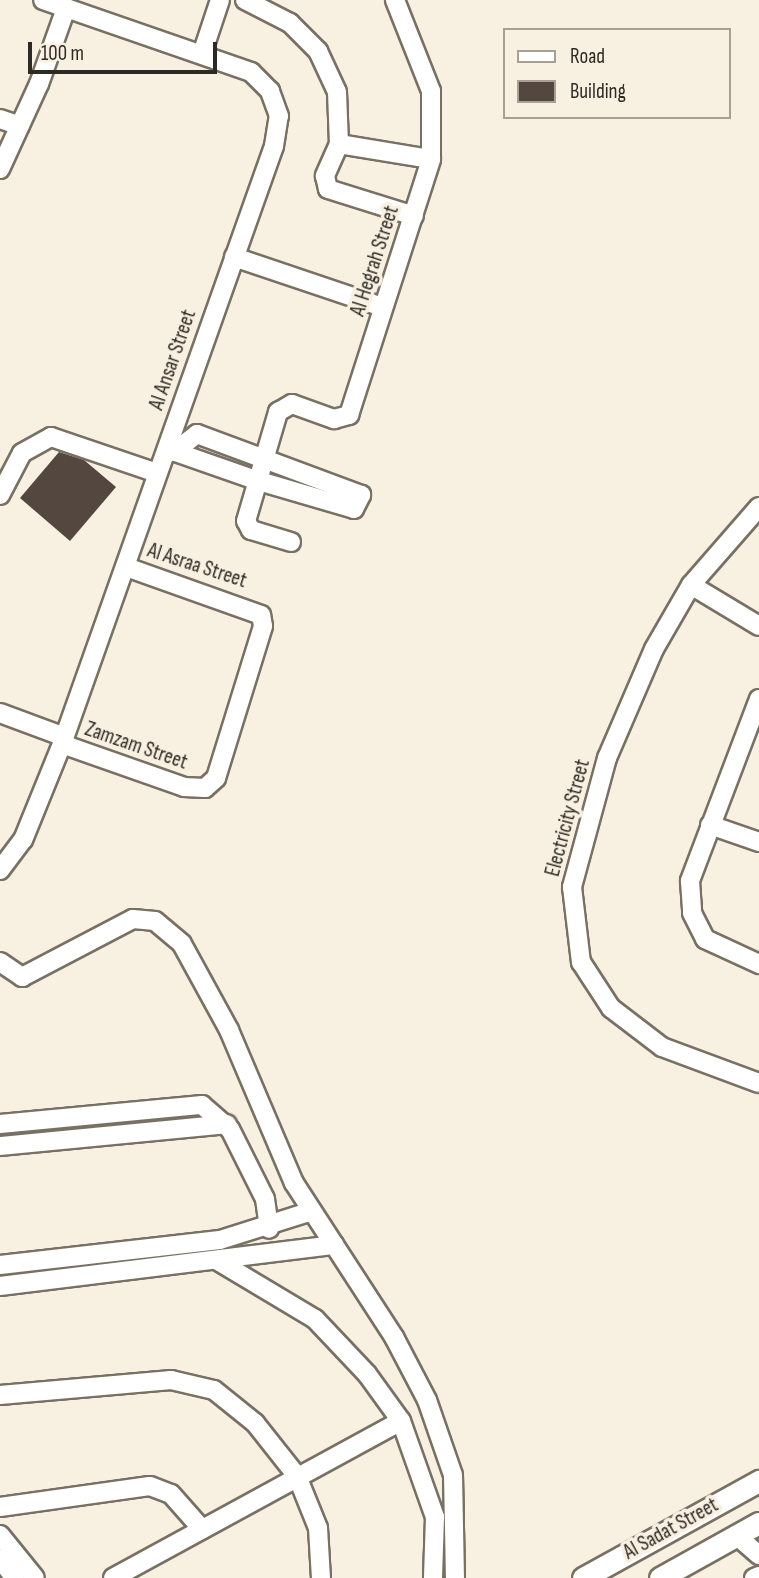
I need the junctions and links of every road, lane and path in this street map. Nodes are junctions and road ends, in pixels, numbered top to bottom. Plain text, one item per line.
1 (43, 0) edge
2 (220, 0) edge
3 (245, 0) edge
4 (396, 0) edge
5 (66, 8) junction
6 (202, 54) junction
7 (0, 119) edge
8 (20, 125) junction
9 (339, 144) junction
10 (430, 159) junction
11 (0, 169) edge
12 (414, 216) junction
13 (234, 257) junction
14 (383, 307) junction
15 (170, 451) junction
16 (264, 457) junction
17 (157, 473) junction
18 (259, 481) junction
19 (0, 495) edge
20 (759, 507) edge
21 (291, 542) dead end
22 (126, 567) junction
23 (691, 585) junction
24 (759, 626) edge
25 (759, 699) edge
26 (0, 713) edge
27 (63, 740) junction
28 (194, 790) joint
29 (710, 825) junction
30 (759, 842) edge
31 (0, 870) edge
32 (0, 961) edge
33 (759, 964) edge
34 (759, 1083) edge
35 (0, 1124) edge
36 (227, 1124) junction
37 (0, 1146) edge
38 (312, 1211) junction
39 (269, 1229) junction
40 (334, 1245) junction
41 (218, 1261) junction
42 (33, 1262) junction
43 (0, 1265) edge
44 (35, 1283) junction
45 (0, 1286) edge
46 (0, 1395) edge
47 (401, 1421) junction
48 (297, 1476) junction
49 (759, 1481) edge
50 (0, 1507) edge
51 (759, 1523) edge
52 (202, 1529) junction
53 (0, 1535) edge
54 (737, 1536) junction
55 (759, 1555) edge
56 (0, 1559) edge
57 (759, 1576) edge
58 (15, 1578) edge
59 (35, 1578) edge
60 (113, 1578) edge
61 (321, 1578) edge
62 (433, 1578) edge
63 (455, 1578) edge
64 (583, 1578) edge
65 (660, 1578) edge
66 (754, 1578) edge

1 - 5 street, Al Ansar Street
2 - 6 street
3 - 9 street
4 - 10 street, Al Hegrah Street
5 - 6 street, Al Ansar Street
5 - 8 street
6 - 13 street, Al Ansar Street
7 - 8 street
8 - 11 street
9 - 10 street
9 - 12 street
10 - 12 street, Al Hegrah Street
12 - 14 street, Al Hegrah Street
13 - 14 street
13 - 15 street, Al Ansar Street
14 - 16 street, Al Hegrah Street
15 - 16 street
15 - 17 street, Al Ansar Street
15 - 18 street
16 - 18 street
16 - 18 street
17 - 19 street
17 - 22 street, Al Ansar Street
18 - 21 street
20 - 23 street, Electricity Street
22 - 27 street, Al Ansar Street
22 - 28 street, Al Asraa Street
23 - 24 street
23 - 34 street, Electricity Street
25 - 29 street
26 - 27 street, Zamzam Street
27 - 28 street, Zamzam Street
27 - 31 street, Al Ansar Street
29 - 30 street
29 - 33 street
32 - 38 street
35 - 36 street
36 - 37 street
36 - 39 street
38 - 39 street
38 - 40 street
39 - 42 street
40 - 41 street
40 - 63 street
41 - 44 street
41 - 47 street
42 - 43 street
42 - 44 street
44 - 45 street
46 - 48 street
47 - 48 street
47 - 62 street
48 - 52 street
48 - 61 street
49 - 64 main road, Al Sadat Street
50 - 52 street
51 - 54 main road, Al Sadat Street
52 - 60 street
53 - 59 street
54 - 55 street
54 - 65 main road, Al Sadat Street
56 - 58 street
57 - 66 street

